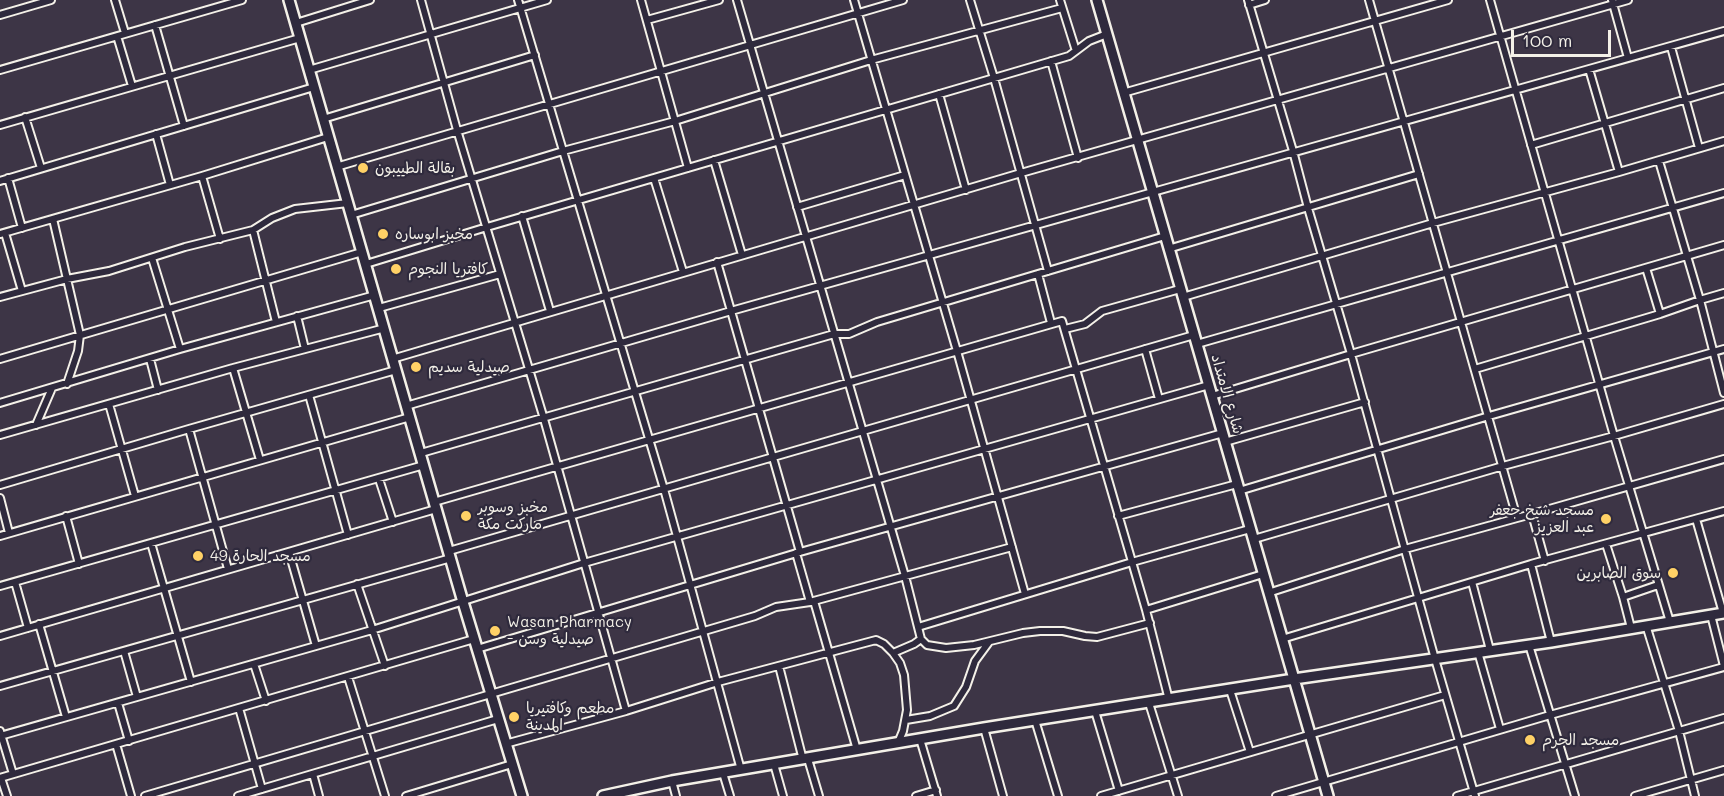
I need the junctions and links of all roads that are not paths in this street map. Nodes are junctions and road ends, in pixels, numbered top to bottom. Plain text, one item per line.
1 (51, 0) edge
2 (115, 0) edge
3 (242, 0) edge
4 (289, 0) edge
5 (370, 0) edge
6 (421, 0) edge
7 (518, 0) edge
8 (547, 0) edge
9 (641, 0) edge
10 (719, 0) edge
11 (737, 0) edge
12 (854, 0) edge
13 (903, 0) edge
14 (970, 0) edge
15 (1060, 0) edge
16 (1097, 0) edge
17 (1264, 0) edge
18 (1369, 0) edge
19 (1448, 0) edge
20 (1490, 0) edge
21 (1628, 0) edge
22 (1248, 2) edge
23 (1612, 2) edge
24 (521, 8) junction
25 (1062, 8) junction
26 (858, 13) junction
27 (0, 15) edge
28 (647, 20) junction
29 (1375, 20) junction
30 (296, 23) junction
31 (155, 25) junction
32 (979, 30) junction
33 (1724, 31) edge
34 (125, 33) junction
35 (431, 34) junction
36 (1107, 34) junction
37 (117, 36) junction
38 (1500, 37) junction
39 (300, 38) junction
40 (750, 45) junction
41 (1671, 47) junction
42 (1076, 51) junction
43 (1263, 53) junction
44 (535, 55) junction
45 (1628, 58) junction
46 (872, 60) junction
47 (1052, 62) junction
48 (1389, 68) junction
49 (1589, 69) junction
50 (0, 70) edge
51 (309, 70) junction
52 (661, 70) junction
53 (170, 75) junction
54 (994, 78) junction
55 (444, 82) junction
56 (132, 86) junction
57 (314, 87) junction
58 (1724, 88) edge
59 (1515, 90) junction
60 (764, 93) junction
61 (1123, 93) junction
62 (939, 94) junction
63 (1278, 100) junction
64 (1685, 100) junction
65 (549, 103) junction
66 (886, 110) junction
67 (25, 117) junction
68 (323, 119) junction
69 (1404, 120) junction
70 (675, 121) junction
71 (1605, 123) junction
72 (0, 125) edge
73 (184, 126) junction
74 (458, 130) junction
75 (156, 134) junction
76 (328, 136) junction
77 (778, 141) junction
78 (1137, 141) junction
79 (1724, 141) edge
80 (1531, 145) junction
81 (1699, 148) junction
82 (563, 151) junction
83 (1293, 151) junction
84 (1078, 158) junction
85 (714, 160) junction
86 (1659, 160) junction
87 (336, 167) junction
88 (41, 168) junction
89 (688, 168) junction
90 (1619, 172) junction
91 (1021, 173) junction
92 (1419, 174) junction
93 (202, 176) junction
94 (905, 176) junction
95 (8, 178) junction
96 (472, 178) junction
97 (654, 178) junction
98 (0, 181) edge
99 (170, 185) junction
100 (966, 190) junction
101 (1152, 193) junction
102 (1545, 193) junction
103 (1724, 193) edge
104 (578, 200) junction
105 (348, 203) junction
106 (914, 205) junction
107 (797, 207) junction
108 (1308, 208) junction
109 (1674, 208) junction
110 (351, 215) junction
111 (522, 216) junction
112 (53, 219) junction
113 (1433, 223) junction
114 (1035, 226) junction
115 (487, 227) junction
116 (22, 228) junction
117 (253, 230) junction
118 (3, 233) edge
119 (1165, 236) junction
120 (806, 237) junction
121 (220, 239) junction
122 (1558, 240) junction
123 (1724, 245) edge
124 (1168, 249) junction
125 (362, 252) junction
126 (742, 255) junction
127 (929, 255) junction
128 (1322, 256) junction
129 (1688, 256) junction
130 (152, 258) junction
131 (717, 262) junction
132 (366, 264) junction
133 (1646, 268) junction
134 (1048, 271) junction
135 (683, 272) junction
136 (1447, 273) junction
137 (500, 274) junction
138 (1038, 274) junction
139 (67, 279) junction
140 (266, 280) junction
141 (820, 286) junction
142 (1573, 289) junction
143 (22, 291) junction
144 (1181, 293) junction
145 (1724, 293) edge
146 (375, 294) junction
147 (606, 294) junction
148 (0, 297) edge
149 (1700, 300) junction
150 (943, 302) junction
151 (1336, 305) junction
152 (379, 308) junction
153 (168, 309) junction
154 (550, 311) junction
155 (731, 311) junction
156 (1660, 314) junction
157 (297, 316) junction
158 (276, 322) junction
159 (515, 322) junction
160 (1051, 323) junction
161 (1462, 324) junction
162 (385, 328) junction
163 (1065, 329) junction
164 (834, 334) junction
165 (81, 335) junction
166 (1586, 337) junction
167 (1195, 340) junction
168 (621, 343) junction
169 (180, 349) junction
170 (305, 349) junction
171 (1145, 349) junction
172 (1724, 349) edge
173 (957, 351) junction
174 (1713, 352) junction
175 (1351, 354) junction
176 (0, 359) edge
177 (150, 359) junction
178 (392, 359) junction
179 (745, 360) junction
180 (233, 368) junction
181 (1075, 369) junction
182 (1475, 369) junction
183 (396, 370) junction
184 (530, 370) junction
185 (848, 383) junction
186 (67, 384) junction
187 (1209, 385) junction
188 (1600, 385) junction
189 (52, 388) junction
190 (158, 390) junction
191 (636, 392) junction
192 (1724, 393) edge
193 (309, 395) junction
194 (1212, 396) junction
195 (1159, 399) junction
196 (970, 400) junction
197 (1365, 402) junction
198 (0, 403) edge
199 (109, 404) junction
200 (1724, 404) edge
201 (406, 406) junction
202 (760, 408) junction
203 (246, 412) junction
204 (1489, 416) junction
205 (410, 417) junction
206 (1090, 418) junction
207 (544, 419) junction
208 (36, 425) junction
209 (189, 429) junction
210 (862, 431) junction
211 (0, 435) edge
212 (1614, 436) junction
213 (1224, 438) junction
214 (648, 440) junction
215 (322, 442) junction
216 (122, 448) junction
217 (985, 449) junction
218 (1378, 450) junction
219 (421, 453) junction
220 (773, 457) junction
221 (1724, 459) edge
222 (260, 460) junction
223 (424, 465) junction
224 (1105, 466) junction
225 (1503, 466) junction
226 (557, 467) junction
227 (202, 477) junction
228 (378, 479) junction
229 (877, 480) junction
230 (0, 485) edge
231 (1629, 486) junction
232 (1238, 488) junction
233 (664, 489) junction
234 (336, 490) junction
235 (135, 496) junction
236 (998, 496) junction
237 (0, 498) edge
238 (1392, 498) junction
239 (435, 505) junction
240 (787, 505) junction
241 (1724, 511) edge
242 (1532, 514) junction
243 (66, 516) junction
244 (571, 516) junction
245 (1118, 516) junction
246 (1517, 518) junction
247 (1696, 519) junction
248 (393, 522) junction
249 (215, 524) junction
250 (890, 526) junction
251 (1250, 529) junction
252 (9, 533) junction
253 (1642, 534) junction
254 (348, 535) junction
255 (0, 536) edge
256 (677, 536) junction
257 (1254, 539) junction
258 (151, 543) junction
259 (1606, 544) junction
260 (1012, 547) junction
261 (1405, 549) junction
262 (289, 552) junction
263 (798, 553) junction
264 (450, 555) junction
265 (1545, 561) junction
266 (1132, 562) junction
267 (584, 563) junction
268 (79, 564) junction
269 (1532, 564) junction
270 (228, 569) junction
271 (1263, 574) junction
272 (905, 576) junction
273 (15, 582) junction
274 (1472, 582) junction
275 (357, 584) junction
276 (691, 584) junction
277 (1658, 585) junction
278 (0, 586) edge
279 (164, 588) junction
280 (1268, 593) junction
281 (1025, 594) junction
282 (1623, 597) junction
283 (1419, 598) junction
284 (302, 599) junction
285 (463, 602) junction
286 (812, 602) junction
287 (1146, 610) junction
288 (597, 613) junction
289 (1723, 613) edge
290 (1711, 615) junction
291 (1670, 622) junction
292 (1150, 623) junction
293 (39, 624) junction
294 (1646, 625) junction
295 (28, 627) junction
296 (918, 627) junction
297 (1631, 628) junction
298 (372, 630) junction
299 (704, 632) junction
300 (178, 635) junction
301 (0, 636) edge
302 (921, 639) junction
303 (1282, 639) junction
304 (990, 642) junction
305 (1551, 642) junction
306 (476, 644) junction
307 (1529, 645) junction
308 (316, 646) junction
309 (1490, 650) junction
310 (124, 651) junction
311 (829, 651) junction
312 (1478, 652) junction
313 (893, 654) junction
314 (1435, 658) junction
315 (611, 659) junction
316 (254, 664) junction
317 (385, 666) junction
318 (779, 666) junction
319 (1724, 666) edge
320 (52, 671) junction
321 (348, 677) junction
322 (1294, 679) junction
323 (191, 682) junction
324 (718, 682) junction
325 (1663, 683) junction
326 (0, 686) edge
327 (1230, 690) junction
328 (490, 694) junction
329 (1445, 695) junction
330 (137, 697) junction
331 (1169, 700) junction
332 (266, 701) junction
333 (117, 703) junction
334 (1149, 704) junction
335 (239, 708) junction
336 (626, 711) junction
337 (1095, 711) junction
338 (1550, 715) junction
339 (66, 717) junction
340 (1724, 718) edge
341 (498, 719) junction
342 (906, 720) junction
343 (1035, 720) junction
344 (984, 728) junction
345 (1500, 729) junction
346 (365, 731) junction
347 (1679, 731) junction
348 (0, 734) edge
349 (1311, 734) junction
350 (920, 739) junction
351 (129, 741) junction
352 (1460, 741) junction
353 (898, 743) junction
354 (116, 744) junction
355 (505, 744) junction
356 (857, 750) junction
357 (1250, 752) junction
358 (373, 757) junction
359 (806, 759) junction
360 (512, 764) junction
361 (774, 764) junction
362 (1566, 764) junction
363 (255, 765) junction
364 (741, 770) junction
365 (1724, 770) edge
366 (723, 773) junction
367 (13, 774) junction
368 (313, 774) junction
369 (1172, 776) junction
370 (1, 778) edge
371 (1692, 779) junction
372 (672, 781) junction
373 (1324, 782) junction
374 (262, 789) junction
375 (1119, 791) junction
376 (425, 793) edge
377 (936, 793) edge
378 (1474, 794) edge
379 (7, 796) edge
380 (131, 796) edge
381 (145, 796) edge
382 (238, 796) edge
383 (319, 796) edge
384 (385, 796) edge
385 (406, 796) edge
386 (522, 796) edge
387 (603, 796) edge
388 (676, 796) edge
389 (730, 796) edge
390 (783, 796) edge
391 (819, 796) edge
392 (916, 796) edge
393 (1003, 796) edge
394 (1058, 796) edge
395 (1101, 796) edge
396 (1179, 796) edge
397 (1276, 796) edge
398 (1328, 796) edge
399 (1457, 796) edge
400 (1575, 796) edge
401 (1635, 796) edge
402 (1695, 796) edge

1 - 27 street
2 - 34 street
3 - 31 street
4 - 30 street
5 - 30 street
6 - 35 street
7 - 24 street
8 - 24 street
9 - 28 street
10 - 28 street
11 - 40 street
12 - 26 street
13 - 26 street
14 - 32 street
15 - 25 street
16 - 36 street, شارع الامتداد
17 - 22 street
18 - 29 street
19 - 29 street
20 - 38 street
21 - 23 street
22 - 43 street
23 - 38 street
23 - 45 street
24 - 35 street
24 - 44 street
25 - 32 street
25 - 42 street
26 - 40 street
26 - 46 street
28 - 52 street
29 - 43 street
29 - 48 street
30 - 39 street
31 - 34 street
31 - 53 street
32 - 46 street
32 - 54 street
33 - 41 street
34 - 37 street
35 - 51 street
35 - 55 street
36 - 42 street
36 - 61 street, شارع الامتداد
37 - 50 street
37 - 56 street
38 - 48 street
38 - 59 street
39 - 51 street
39 - 53 street
40 - 52 street
40 - 60 street
41 - 45 street
41 - 64 street
42 - 47 street
43 - 61 street
43 - 63 street
44 - 55 street
44 - 65 street
45 - 49 street
46 - 60 street
46 - 66 street
47 - 54 street
47 - 84 street
48 - 63 street
48 - 69 street
49 - 59 street
49 - 71 street
51 - 57 street
52 - 65 street
52 - 70 street
53 - 56 street
53 - 73 street
54 - 62 street
54 - 91 street
55 - 68 street
55 - 74 street
56 - 67 street
57 - 68 street
57 - 73 street
58 - 64 street
59 - 69 street
59 - 80 street
60 - 70 street
60 - 77 street
61 - 78 street, شارع الامتداد
62 - 66 street
62 - 100 street
63 - 78 street
63 - 83 street
64 - 71 street
64 - 81 street
65 - 74 street
65 - 82 street
66 - 77 street
66 - 94 street
67 - 72 street
67 - 88 street
68 - 76 street
69 - 83 street
69 - 92 street
70 - 82 street
70 - 89 street
71 - 80 street
71 - 90 street
73 - 75 street
74 - 87 street
74 - 96 street
75 - 88 street
75 - 99 street
76 - 87 street
76 - 93 street
77 - 85 street
77 - 107 street
78 - 84 street
78 - 101 street, شارع الامتداد
79 - 81 street
80 - 102 street
81 - 86 street
82 - 96 street
82 - 104 street
83 - 101 street
83 - 108 street
84 - 91 street
85 - 89 street
85 - 126 street
86 - 90 street
86 - 109 street
87 - 105 street
88 - 95 street
89 - 97 street
90 - 102 street
91 - 100 street
91 - 114 street
92 - 108 street
92 - 113 street
93 - 99 street
93 - 121 street
94 - 106 street
94 - 107 street
95 - 98 street
95 - 116 street
96 - 110 street
96 - 115 street
97 - 104 street
97 - 135 street
99 - 112 street
100 - 106 street
101 - 114 street
101 - 119 street, شارع الامتداد
102 - 113 street
102 - 122 street
103 - 109 street
104 - 111 street
104 - 147 street
105 - 110 street
105 - 117 street
106 - 120 street
106 - 127 street
107 - 120 street
108 - 124 street
108 - 128 street
109 - 122 street
109 - 129 street
110 - 125 street
111 - 115 street
111 - 154 street
112 - 116 street
112 - 139 street
113 - 128 street
113 - 136 street
114 - 127 street
114 - 134 street
115 - 132 street
115 - 137 street
116 - 118 street
117 - 121 street
117 - 140 street
118 - 143 street
119 - 124 street, شارع الامتداد
119 - 134 street
120 - 126 street
120 - 141 street
121 - 130 street
122 - 136 street
122 - 142 street
123 - 129 street
124 - 144 street, شارع الامتداد
125 - 132 street
125 - 140 street
126 - 131 street
127 - 141 street
127 - 150 street
128 - 144 street
128 - 151 street
129 - 133 street
129 - 149 street
130 - 139 street
130 - 153 street
131 - 135 street
131 - 155 street
132 - 146 street
133 - 142 street
133 - 156 street
134 - 138 street
135 - 147 street
136 - 151 street
136 - 161 street
137 - 152 street
137 - 159 street
138 - 150 street
138 - 160 street
139 - 143 street
139 - 165 street
140 - 153 street
140 - 158 street
141 - 155 street
141 - 164 street
142 - 161 street
142 - 166 street
143 - 148 street
144 - 163 street
144 - 167 street, شارع الامتداد
145 - 149 street
146 - 152 street
146 - 157 street
147 - 154 street
147 - 168 street
149 - 156 street
149 - 174 street
150 - 164 street
150 - 173 street
151 - 167 street
151 - 175 street
152 - 162 street
153 - 165 street
153 - 169 street
154 - 159 street
155 - 168 street
155 - 179 street
156 - 166 street
157 - 158 street
157 - 170 street
158 - 169 street
159 - 178 street
159 - 184 street
160 - 163 street
160 - 173 street
161 - 175 street
161 - 182 street
162 - 170 street
162 - 178 street
163 - 181 street
164 - 179 street
164 - 185 street
165 - 176 street
165 - 186 street
166 - 182 street
166 - 188 street
167 - 171 street
167 - 187 street, شارع الامتداد
168 - 184 street
168 - 191 street
169 - 177 street
170 - 180 street
171 - 181 street
171 - 195 street
172 - 174 street
173 - 185 street
173 - 196 street
174 - 188 street
174 - 192 street
175 - 194 street
175 - 197 street
177 - 186 street
177 - 190 street
178 - 183 street
179 - 191 street
179 - 202 street
180 - 190 street
180 - 203 street
181 - 196 street
181 - 206 street
182 - 204 street
183 - 193 street
183 - 201 street
184 - 201 street
184 - 207 street
185 - 202 street
185 - 210 street
186 - 189 street
187 - 194 street, شارع الامتداد
187 - 195 street
188 - 204 street
188 - 212 street
189 - 198 street
189 - 208 street
190 - 199 street
191 - 207 street
191 - 214 street
193 - 203 street
193 - 215 street
194 - 213 street, شارع الامتداد
195 - 206 street
196 - 210 street
196 - 217 street
197 - 213 street
197 - 218 street
199 - 208 street
199 - 216 street
200 - 212 street
201 - 205 street
202 - 214 street
202 - 220 street
203 - 209 street
203 - 222 street
204 - 218 street
204 - 225 street
205 - 215 street
205 - 219 street
206 - 217 street
206 - 224 street
207 - 219 street
207 - 226 street
208 - 211 street
209 - 216 street
209 - 227 street
210 - 220 street
210 - 229 street
212 - 225 street
212 - 231 street
213 - 224 street
213 - 232 street, شارع الامتداد
214 - 226 street
214 - 233 street
215 - 222 street
215 - 234 street
216 - 230 street
216 - 235 street
217 - 229 street
217 - 236 street
218 - 232 street
218 - 238 street
219 - 223 street
220 - 233 street
220 - 240 street
221 - 231 street
222 - 227 street
223 - 228 street
223 - 239 street
224 - 236 street
224 - 245 street
225 - 238 street
225 - 246 street
226 - 239 street
226 - 244 street
227 - 235 street
227 - 249 street
228 - 234 street
228 - 248 street
229 - 240 street
229 - 250 street
231 - 242 street
231 - 253 street
232 - 245 street
232 - 251 street, شارع الامتداد
233 - 244 street
233 - 256 street
234 - 249 street
234 - 254 street
235 - 243 street
236 - 250 street
236 - 260 street
237 - 252 street
238 - 257 street
238 - 261 street
239 - 248 street
239 - 264 street
240 - 256 street
240 - 263 street
241 - 247 street
242 - 246 street
242 - 265 street
243 - 252 street
243 - 268 street
244 - 264 street
244 - 267 street
245 - 266 street
246 - 261 street
247 - 253 street
247 - 289 street
248 - 254 street
249 - 258 street
249 - 270 street
250 - 263 street
250 - 272 street
251 - 257 street, شارع الامتداد
251 - 266 street
252 - 255 street
253 - 259 street
253 - 277 street
254 - 262 street
256 - 267 street
256 - 276 street
257 - 271 street, شارع الامتداد
258 - 268 street
258 - 279 street
259 - 265 street
259 - 282 street
260 - 272 street
260 - 281 street
261 - 280 street
261 - 283 street
262 - 270 street
262 - 284 street
263 - 276 street
263 - 286 street
264 - 275 street
264 - 285 street
265 - 269 street
266 - 281 street
266 - 287 street
267 - 285 street
267 - 288 street
268 - 273 street
269 - 274 street
269 - 305 street
270 - 279 street
271 - 280 street, شارع الامتداد
271 - 287 street
272 - 286 street
272 - 296 street
273 - 278 street
273 - 295 street
274 - 283 street
274 - 309 street
275 - 284 street
275 - 298 street
276 - 288 street
276 - 299 street
277 - 282 street
277 - 291 street
279 - 293 street
279 - 300 street
280 - 303 street, شارع الامتداد
281 - 296 street
282 - 297 street
283 - 303 street
283 - 314 street
284 - 300 street
284 - 308 street
285 - 298 street
285 - 306 street
286 - 299 street
286 - 311 street
287 - 292 street
288 - 306 street
288 - 315 street
289 - 290 street
290 - 291 street
290 - 319 street
291 - 294 street
292 - 304 street
292 - 331 street
293 - 295 street
293 - 320 street
294 - 297 street
294 - 325 street
295 - 301 street
296 - 302 street
297 - 305 street
298 - 308 street
298 - 317 street
299 - 315 street
299 - 324 street
300 - 310 street
300 - 323 street
302 - 304 street
302 - 313 street
303 - 322 street, شارع الامتداد
304 - 342 street
305 - 307 street
306 - 317 street
306 - 328 street
307 - 309 street
307 - 338 street
308 - 316 street
309 - 312 street
310 - 320 street
310 - 330 street
311 - 313 street
311 - 318 street
311 - 356 street
312 - 314 street
312 - 345 street
313 - 342 street
314 - 322 street
314 - 329 street
315 - 328 street
315 - 336 street
316 - 323 street
316 - 332 street
317 - 321 street
318 - 324 street
318 - 359 street
319 - 325 street
320 - 326 street
320 - 339 street
321 - 332 street
321 - 346 street
322 - 327 street
322 - 349 street, شارع الامتداد
323 - 330 street
324 - 336 street
324 - 364 street
325 - 338 street
325 - 347 street
327 - 331 street
327 - 357 street
328 - 341 street
328 - 346 street
329 - 349 street
329 - 352 street
330 - 333 street
331 - 334 street
332 - 335 street
333 - 339 street
333 - 351 street
334 - 337 street
334 - 369 street
335 - 351 street
335 - 363 street
336 - 355 street
337 - 343 street
337 - 375 street
338 - 345 street
338 - 362 street
339 - 348 street
340 - 347 street
341 - 355 street
341 - 358 street
342 - 353 street
343 - 344 street
343 - 394 street
344 - 350 street
344 - 393 street
345 - 352 street
346 - 358 street
346 - 363 street
347 - 362 street
347 - 371 street
348 - 367 street
349 - 357 street
349 - 373 street, شارع الامتداد
350 - 353 street
350 - 377 street
351 - 354 street
352 - 373 street
352 - 378 street
353 - 356 street
354 - 367 street
354 - 380 street
355 - 360 street
356 - 359 street
357 - 369 street
358 - 368 street
358 - 384 street
359 - 361 street
359 - 391 street
360 - 376 street
360 - 386 street
361 - 364 street
361 - 390 street
362 - 378 street
362 - 400 street
363 - 374 street
363 - 381 street
364 - 366 street
365 - 371 street
366 - 372 street
366 - 389 street
367 - 370 street
368 - 374 street
368 - 383 street
369 - 375 street
369 - 396 street
370 - 379 street
371 - 401 street
371 - 402 street
372 - 387 street
372 - 388 street
373 - 397 street
373 - 398 street, شارع الامتداد
374 - 382 street
375 - 395 street
376 - 385 street
377 - 392 street
378 - 399 street

